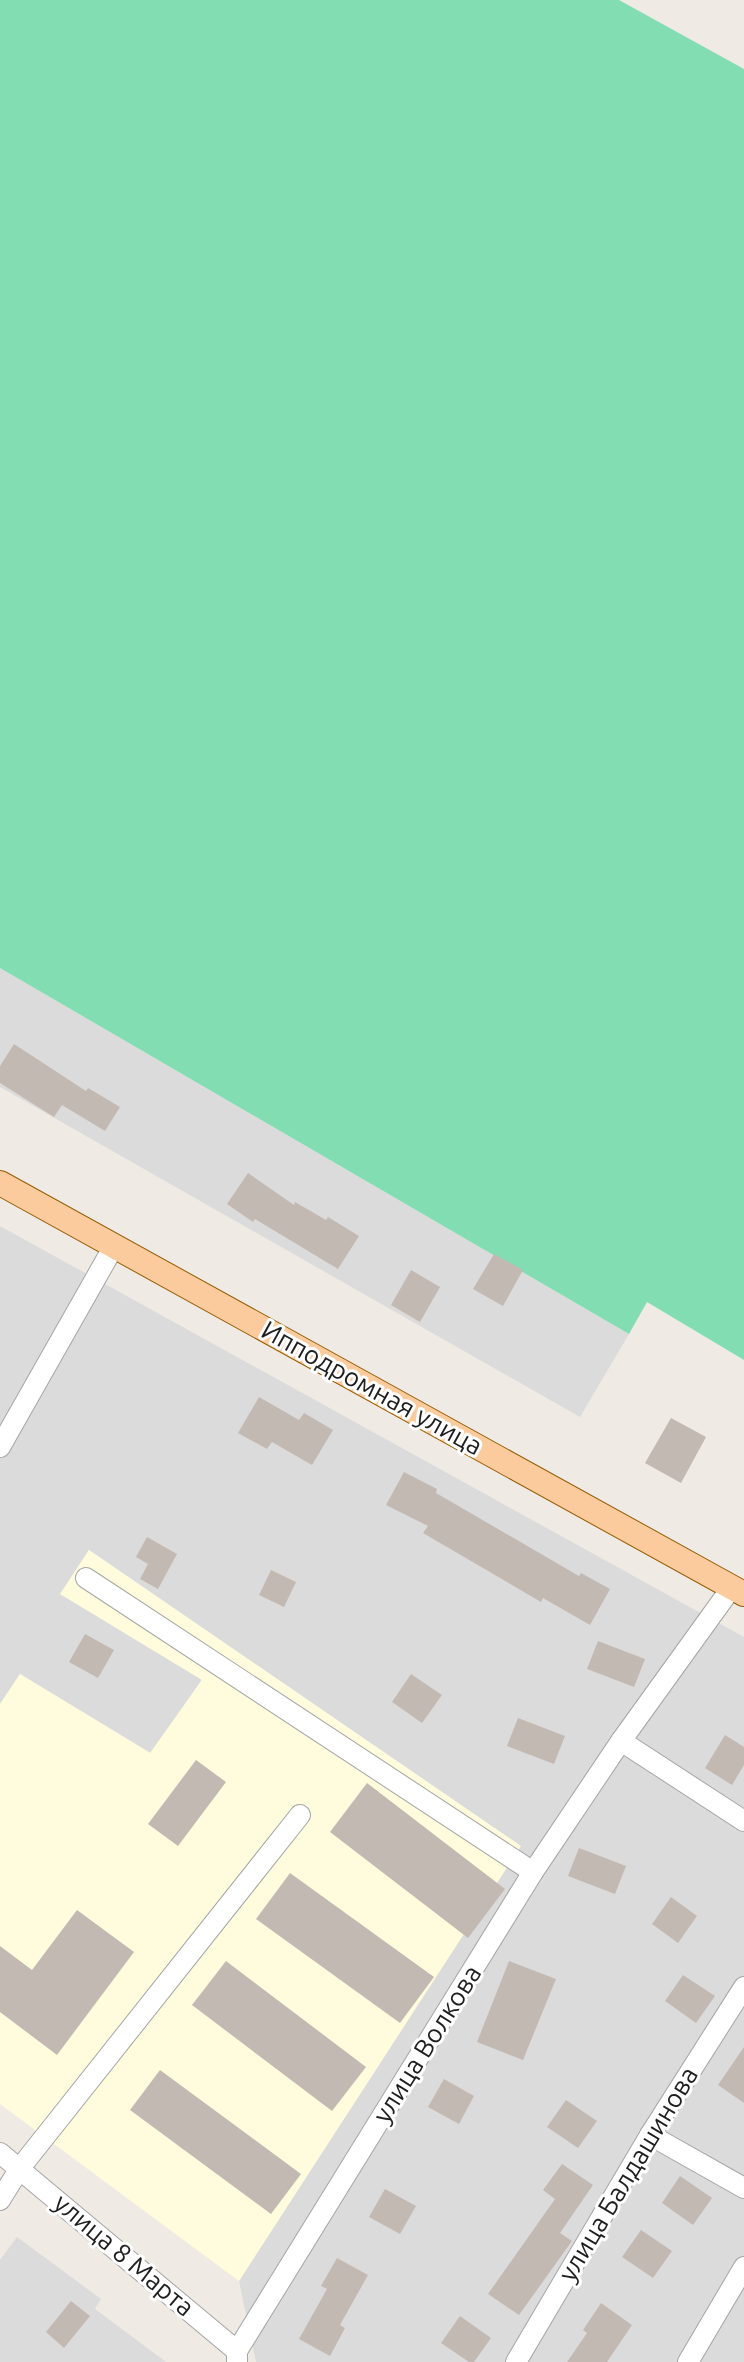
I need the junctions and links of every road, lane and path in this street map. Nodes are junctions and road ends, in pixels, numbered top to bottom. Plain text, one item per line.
1 (0, 1183) edge
2 (114, 1246) junction
3 (0, 1447) edge
4 (86, 1578) dead end
5 (738, 1590) edge
6 (621, 1741) junction
7 (300, 1815) dead end
8 (744, 1821) edge
9 (533, 1872) junction
10 (744, 1987) edge
11 (650, 2135) junction
12 (0, 2153) edge
13 (20, 2168) junction
14 (744, 2188) edge
15 (0, 2200) edge
16 (744, 2267) edge
17 (237, 2356) edge
18 (516, 2362) edge
19 (688, 2362) edge

1 - 2 main road, Ипподромная улица
2 - 3 street
2 - 5 main road, Ипподромная улица
4 - 9 street
5 - 6 street, улица Волкова
6 - 8 street
6 - 9 street, улица Волкова
7 - 13 street
9 - 17 street, улица Волкова
10 - 11 street, улица Балдашинова
11 - 14 street
11 - 18 street, улица Балдашинова
12 - 13 street, улица 8 Марта
13 - 15 street
13 - 17 street, улица 8 Марта
16 - 19 street

